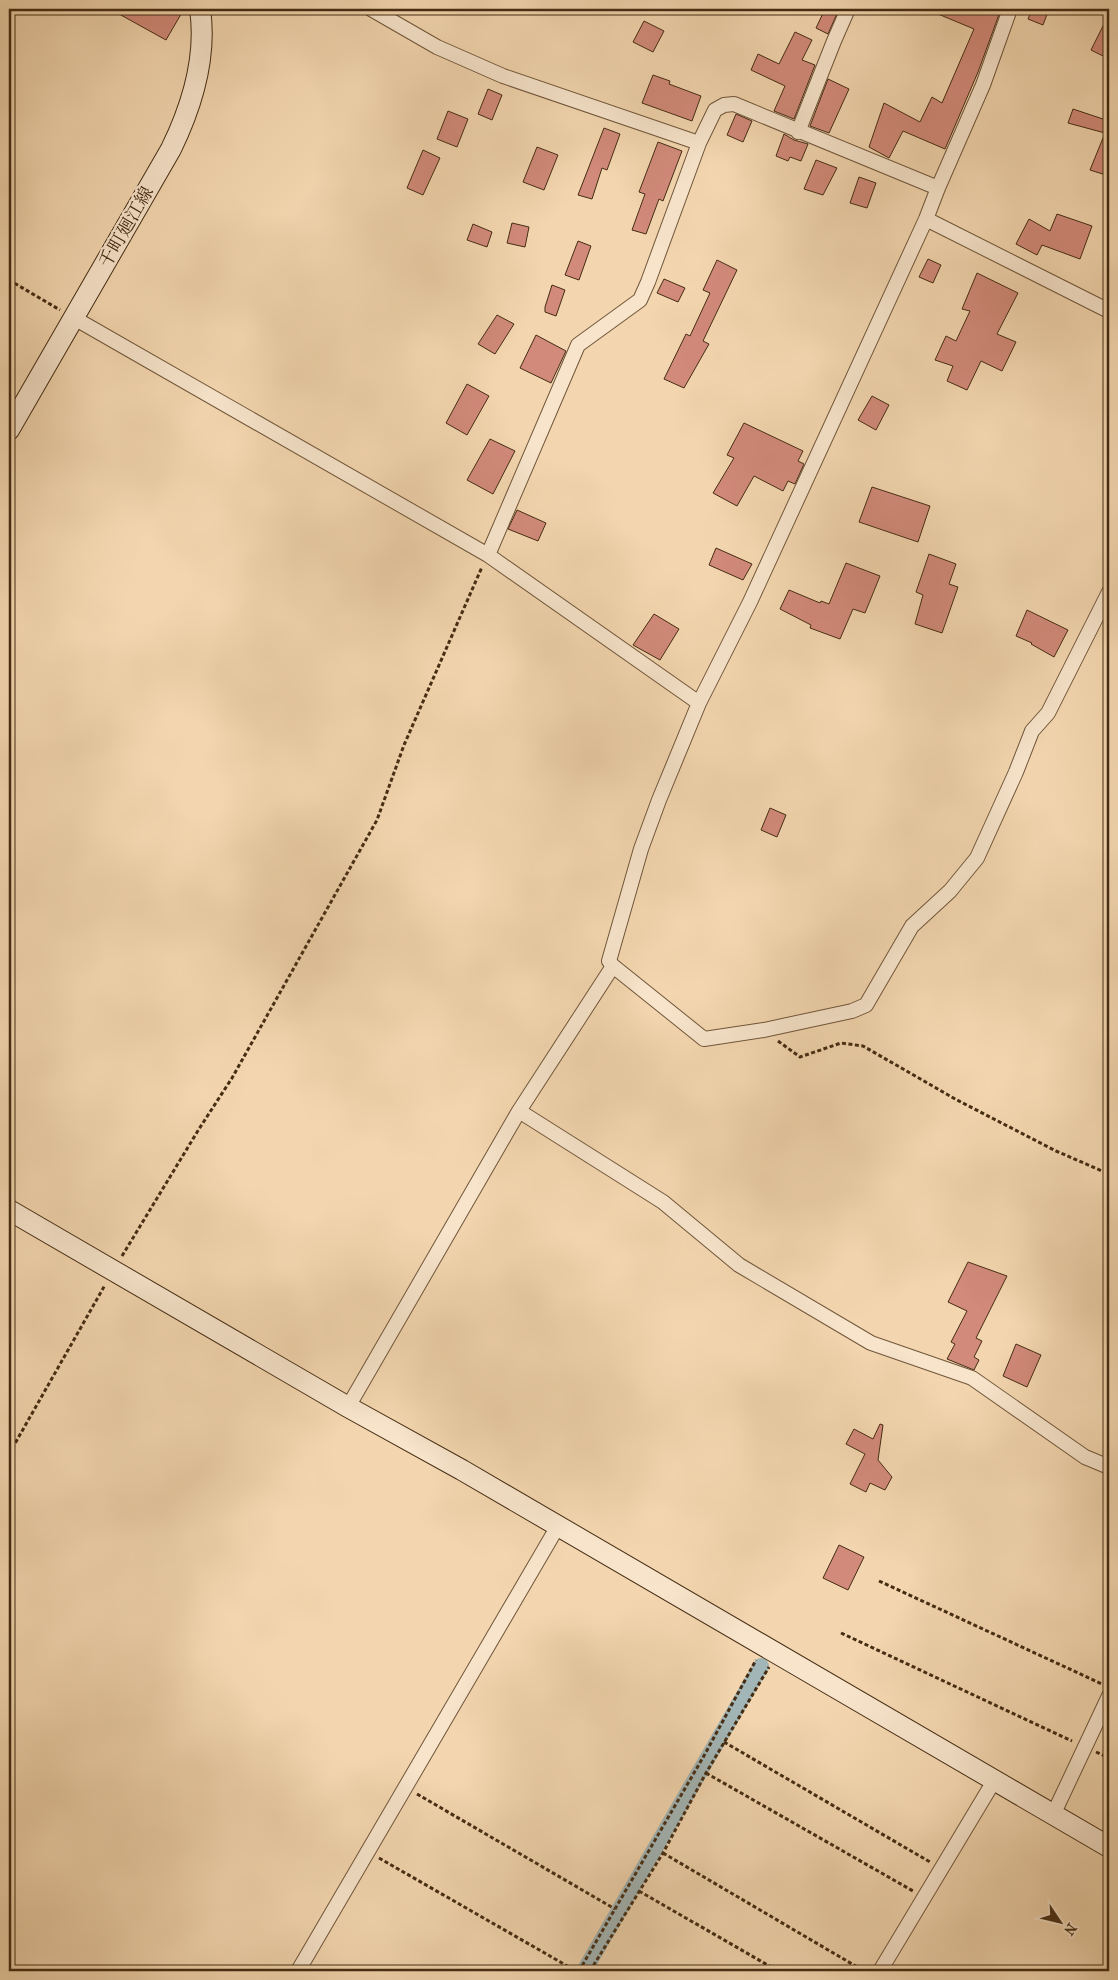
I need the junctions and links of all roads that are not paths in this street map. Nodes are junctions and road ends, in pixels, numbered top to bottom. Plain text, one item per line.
1 (200, 9) edge
2 (372, 9) edge
3 (848, 9) edge
4 (1010, 9) edge
5 (798, 132) junction
6 (700, 143) junction
7 (938, 188) junction
8 (926, 219) junction
9 (1109, 311) edge
10 (74, 318) junction
11 (9, 430) edge
12 (488, 556) junction
13 (1109, 592) edge
14 (699, 703) junction
15 (613, 966) junction
16 (519, 1111) junction
17 (9, 1210) edge
18 (348, 1407) junction
19 (1109, 1467) edge
20 (558, 1526) junction
21 (1109, 1696) edge
22 (994, 1781) junction
23 (1053, 1815) junction
24 (1109, 1847) edge
25 (298, 1971) edge
26 (880, 1971) edge

1 - 10 street, 千町廻江線
2 - 6 street
3 - 5 street
4 - 7 street
5 - 6 street
5 - 7 street
6 - 12 street
7 - 8 street
8 - 9 street
8 - 14 street
10 - 11 street, 千町廻江線
10 - 12 street
12 - 14 street
13 - 15 street
14 - 15 street
15 - 16 street
16 - 18 street
16 - 19 street
17 - 18 street
18 - 20 street
20 - 22 street
20 - 25 street
21 - 23 street
22 - 23 street
22 - 26 street
23 - 24 street

